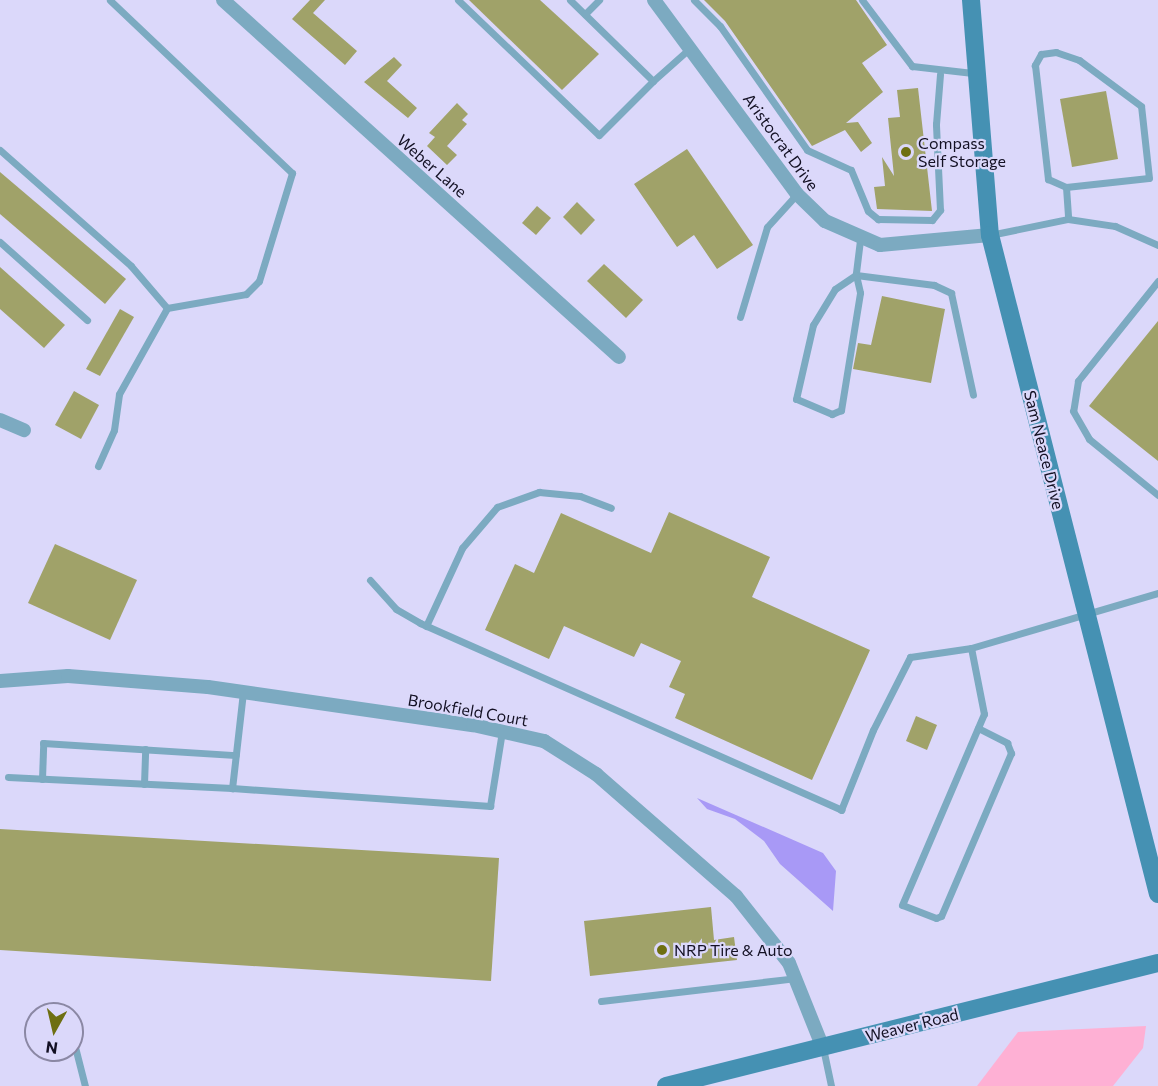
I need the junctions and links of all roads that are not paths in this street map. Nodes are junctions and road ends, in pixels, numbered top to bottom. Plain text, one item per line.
1 (110, 0) edge
2 (223, 0) edge
3 (458, 0) edge
4 (570, 0) edge
5 (599, 0) edge
6 (654, 0) edge
7 (694, 0) edge
8 (862, 0) edge
9 (971, 0) edge
10 (585, 14) junction
11 (692, 46) junction
12 (973, 73) junction
13 (940, 74) junction
14 (653, 81) junction
15 (0, 150) edge
16 (1066, 187) junction
17 (797, 194) junction
18 (1068, 219) junction
19 (990, 235) junction
20 (860, 240) junction
21 (0, 242) edge
22 (1158, 245) edge
23 (856, 275) junction
24 (1158, 280) edge
25 (167, 308) junction
26 (740, 317) dead end
27 (87, 320) dead end
28 (619, 357) dead end
29 (973, 395) dead end
30 (0, 420) edge
31 (24, 430) dead end
32 (98, 466) dead end
33 (1158, 495) edge
34 (611, 508) dead end
35 (370, 580) dead end
36 (1157, 596) edge
37 (1087, 617) junction
38 (426, 626) junction
39 (971, 648) junction
40 (0, 681) edge
41 (243, 692) junction
42 (978, 728) junction
43 (502, 731) junction
44 (144, 749) junction
45 (236, 755) junction
46 (9, 777) dead end
47 (42, 779) junction
48 (144, 784) junction
49 (232, 789) junction
50 (1158, 894) edge
51 (1158, 963) edge
52 (796, 978) junction
53 (601, 1001) dead end
54 (823, 1048) junction
55 (79, 1062) edge
56 (85, 1086) edge
57 (666, 1086) edge
58 (831, 1086) edge

1 - 25 lane
2 - 28 street, Weber Lane
3 - 14 lane
4 - 10 lane
5 - 10 lane
6 - 11 street, Aristocrat Drive
7 - 13 lane
8 - 13 lane
9 - 12 street, Sam Neace Drive
10 - 14 lane
11 - 14 lane
11 - 17 street, Aristocrat Drive
12 - 13 lane
12 - 19 street, Sam Neace Drive
15 - 25 lane
16 - 16 lane
16 - 18 lane
17 - 20 street, Aristocrat Drive
17 - 26 lane
18 - 19 lane
18 - 22 lane
19 - 20 street, Aristocrat Drive
19 - 37 street, Sam Neace Drive
20 - 23 lane
21 - 27 lane
23 - 23 lane
23 - 29 lane
24 - 33 lane
25 - 32 lane
30 - 31 street
34 - 38 lane
35 - 38 lane
36 - 37 lane
37 - 39 lane
37 - 50 street, Sam Neace Drive
38 - 39 lane
39 - 42 lane
40 - 41 street, Brookfield Court
41 - 43 street, Brookfield Court
41 - 45 lane
42 - 42 lane
43 - 49 lane
43 - 52 street, Brookfield Court
44 - 45 lane
44 - 47 lane
44 - 48 lane
45 - 49 lane
46 - 47 lane
47 - 48 lane
48 - 49 lane
51 - 54 street, Weaver Road
52 - 53 lane
52 - 54 street, Brookfield Court
54 - 57 street, Weaver Road
54 - 58 lane
55 - 56 lane

